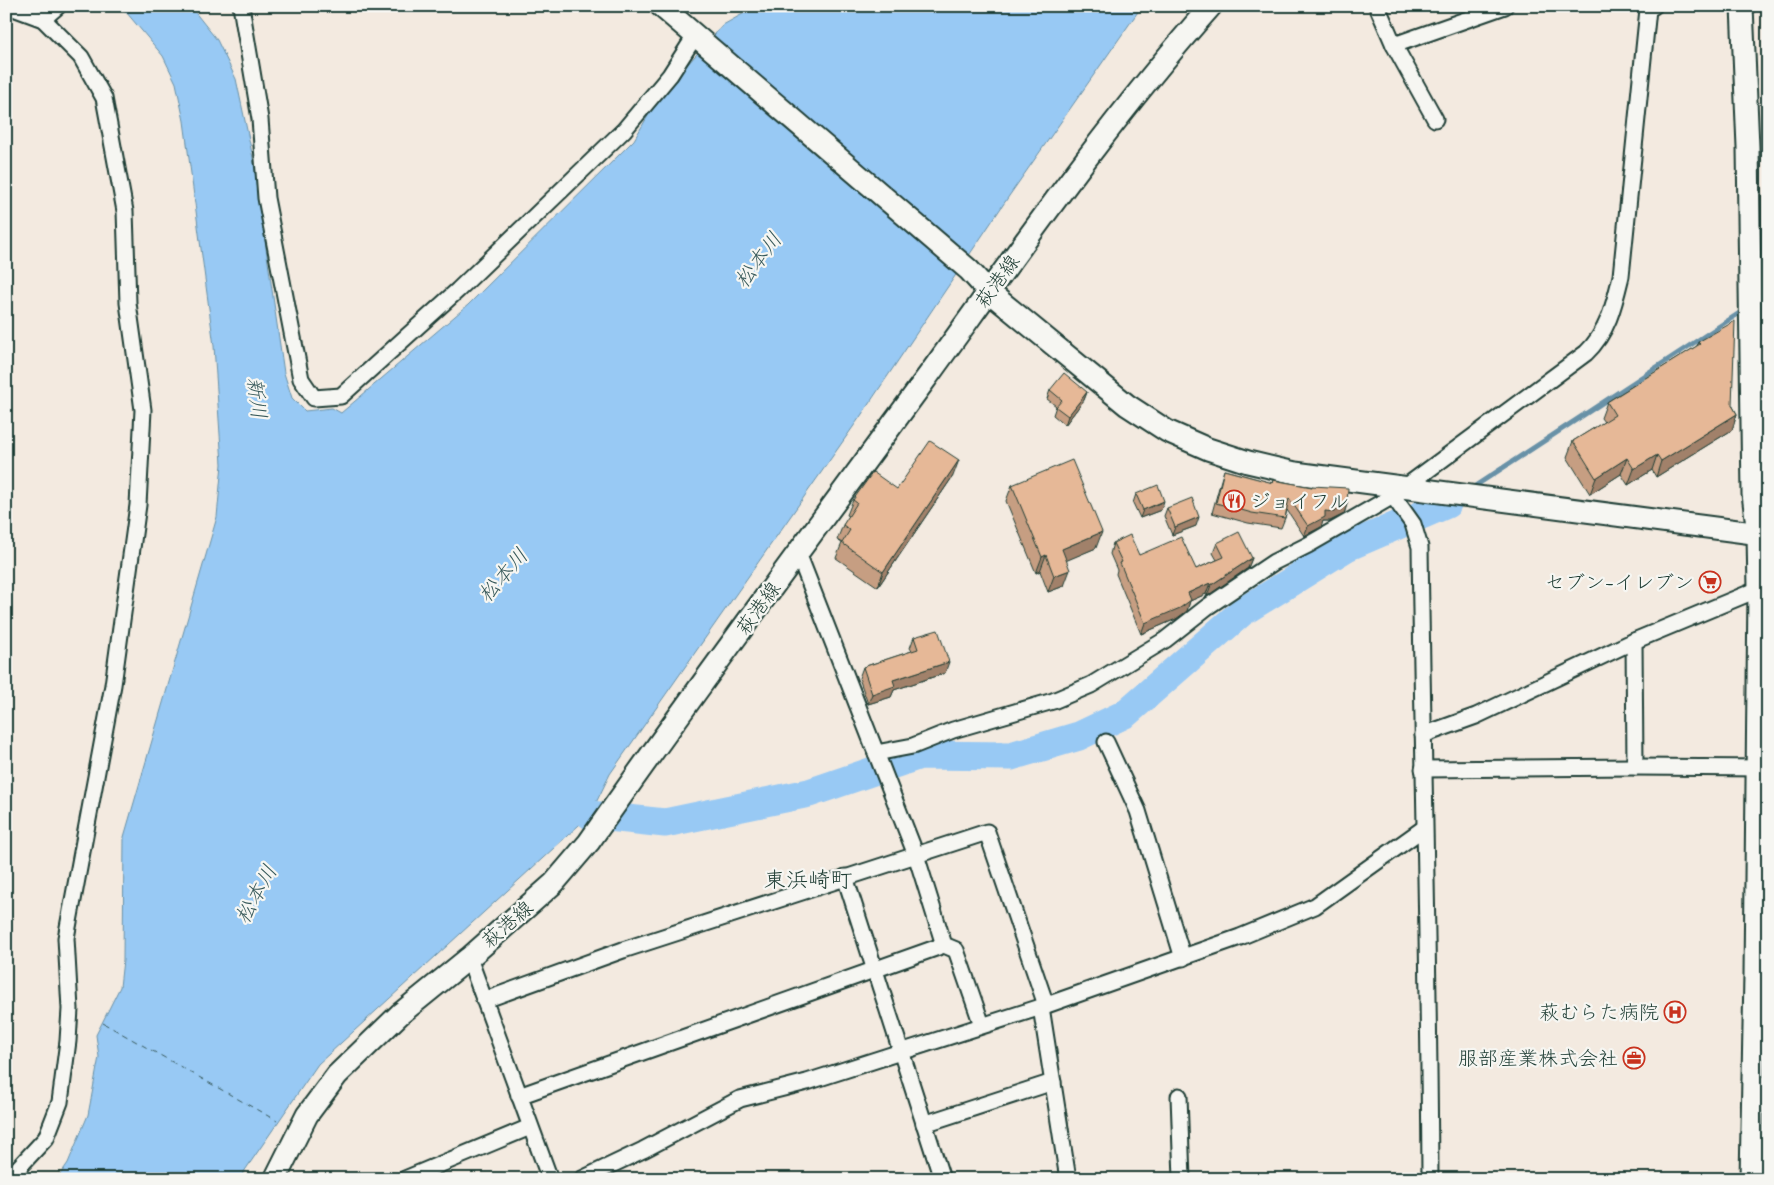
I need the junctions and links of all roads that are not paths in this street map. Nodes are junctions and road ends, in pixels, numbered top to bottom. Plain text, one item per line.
1 (8, 6) edge
2 (58, 6) edge
3 (241, 6) edge
4 (661, 6) edge
5 (1211, 6) edge
6 (1377, 6) edge
7 (1505, 6) edge
8 (1654, 6) edge
9 (1742, 6) edge
10 (43, 19) junction
11 (699, 39) junction
12 (1394, 45) junction
13 (1435, 119) dead end
14 (989, 292) junction
15 (1761, 490) edge
16 (1399, 492) junction
17 (1763, 535) edge
18 (798, 553) junction
19 (1759, 589) junction
20 (1634, 642) junction
21 (1422, 735) junction
22 (1106, 742) dead end
23 (878, 756) junction
24 (1635, 767) junction
25 (1762, 768) edge
26 (1422, 769) junction
27 (1424, 828) junction
28 (916, 855) junction
29 (845, 877) junction
30 (944, 945) junction
31 (469, 958) junction
32 (1183, 958) junction
33 (874, 970) junction
34 (1761, 975) edge
35 (485, 1000) junction
36 (1044, 1006) junction
37 (982, 1024) junction
38 (901, 1052) junction
39 (1053, 1082) junction
40 (518, 1096) junction
41 (1179, 1096) dead end
42 (924, 1124) junction
43 (530, 1127) junction
44 (280, 1176) edge
45 (8, 1179) edge
46 (405, 1179) edge
47 (550, 1179) edge
48 (582, 1179) edge
49 (942, 1179) edge
50 (1068, 1179) edge
51 (1182, 1179) edge
52 (1430, 1179) edge
53 (1751, 1179) edge

1 - 10 street
2 - 10 street
3 - 11 street
4 - 11 street
5 - 14 street, 萩港線
6 - 12 street
7 - 12 street
8 - 16 street
9 - 15 street
10 - 45 street
11 - 14 street
12 - 13 street
14 - 16 street
14 - 18 street, 萩港線
15 - 17 street
16 - 17 street
16 - 21 street
16 - 23 street
17 - 19 street
18 - 23 street
18 - 31 street, 萩港線
19 - 20 street
19 - 25 street
20 - 21 street
20 - 24 street
21 - 26 street
22 - 32 street
23 - 28 street
24 - 25 street
24 - 26 street
25 - 34 street
26 - 27 street
27 - 32 street
27 - 52 street
28 - 29 street
28 - 30 street
28 - 36 street
29 - 33 street
29 - 35 street
30 - 33 street
30 - 37 street
31 - 35 street
31 - 44 street, 萩港線
32 - 36 street
33 - 38 street
33 - 40 street
34 - 53 street
35 - 40 street
36 - 37 street
36 - 39 street
37 - 38 street
38 - 42 street
38 - 48 street
39 - 42 street
39 - 50 street
40 - 43 street
41 - 51 street
42 - 49 street
43 - 46 street
43 - 47 street

